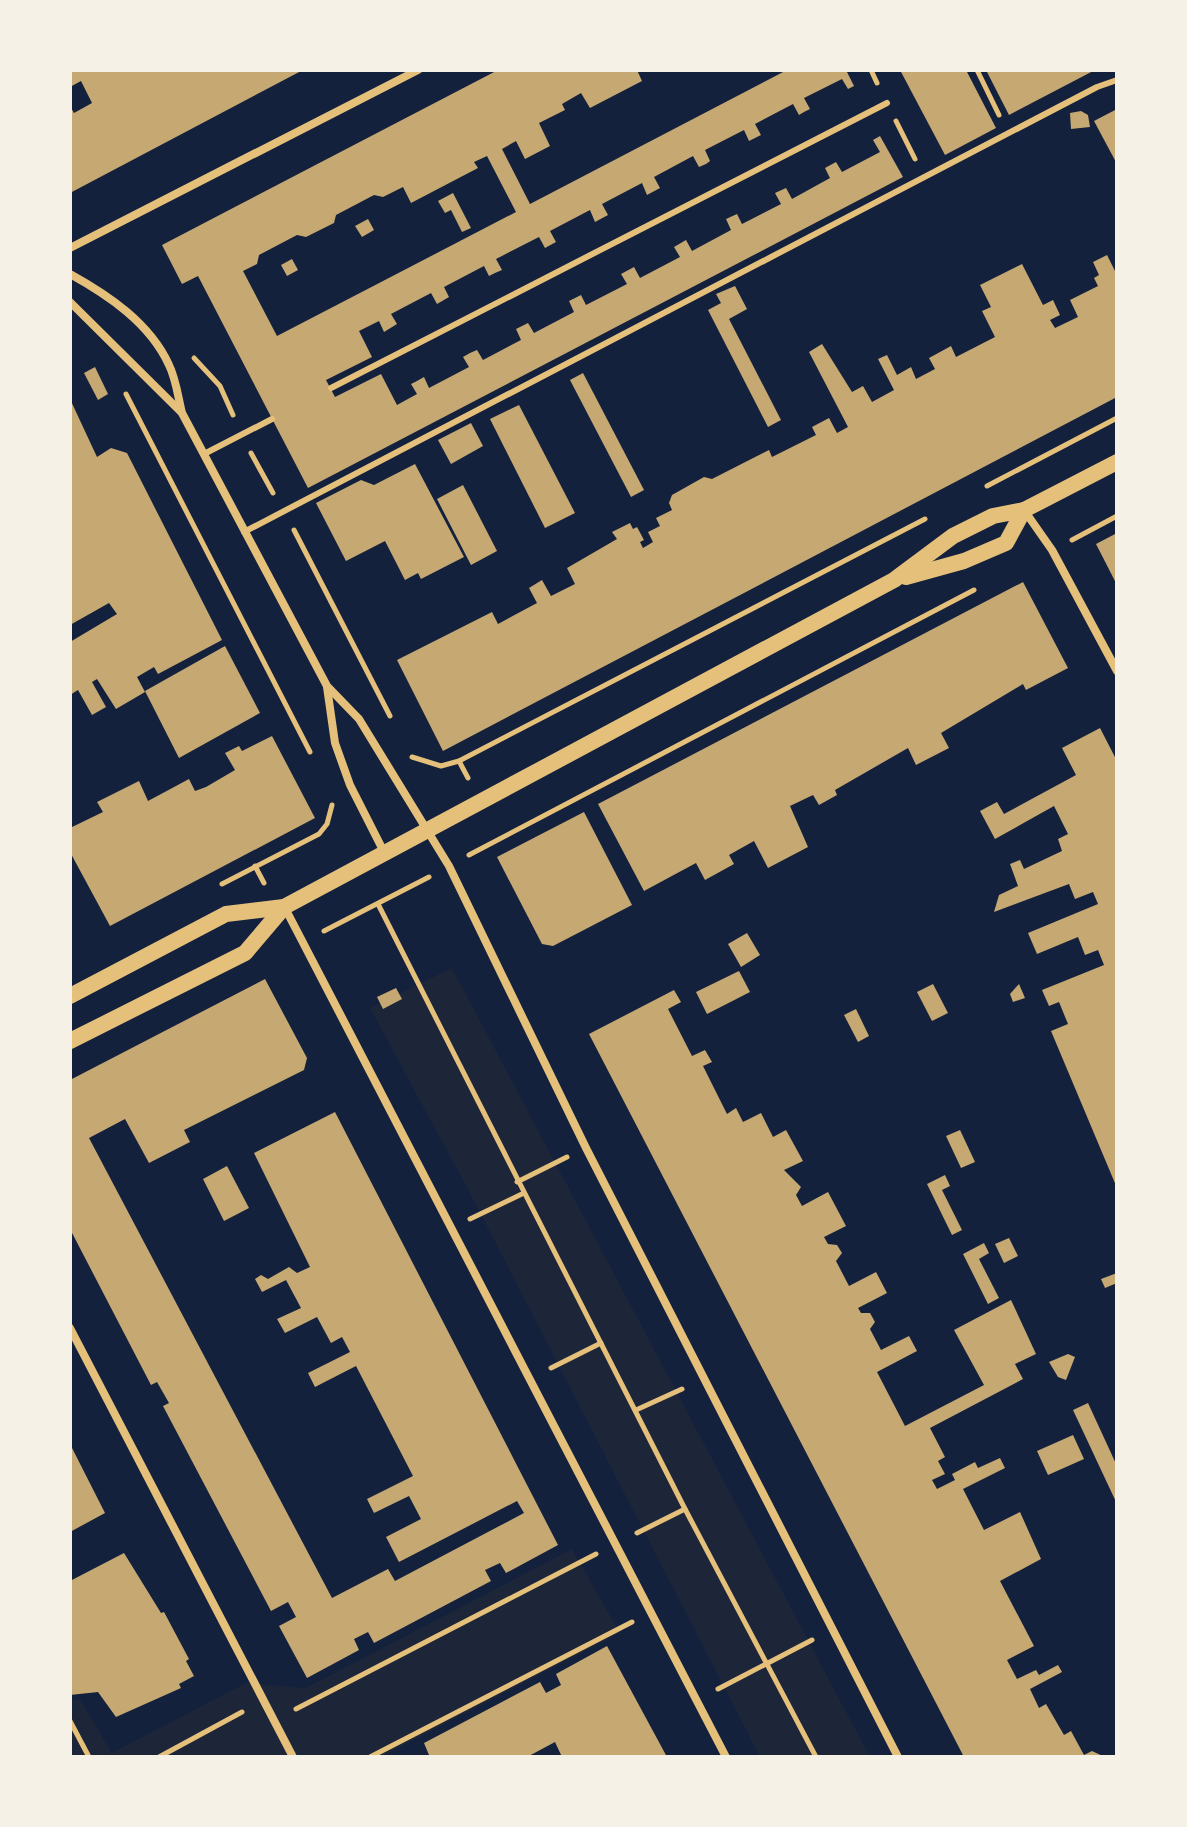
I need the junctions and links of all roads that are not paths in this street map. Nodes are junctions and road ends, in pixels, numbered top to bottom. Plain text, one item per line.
1 (418, 70) edge
2 (1117, 80) edge
3 (887, 103) dead end
4 (70, 248) edge
5 (70, 274) edge
6 (70, 302) edge
7 (331, 388) dead end
8 (182, 413) junction
9 (272, 419) dead end
10 (204, 454) junction
11 (1117, 462) edge
12 (1024, 510) junction
13 (244, 532) junction
14 (894, 580) junction
15 (1117, 671) edge
16 (327, 686) junction
17 (427, 830) junction
18 (385, 854) junction
19 (284, 907) junction
20 (70, 996) edge
21 (70, 1041) edge
22 (70, 1328) edge
23 (293, 1757) edge
24 (726, 1757) edge
25 (898, 1757) edge

1 - 4 street
2 - 13 lane
3 - 7 lane
5 - 8 street
6 - 8 street
8 - 10 street
9 - 10 lane
10 - 13 street
11 - 12 main road
12 - 14 main road
12 - 14 main road
12 - 15 street
13 - 16 street
14 - 17 main road
16 - 17 street
16 - 18 street
17 - 18 main road
17 - 25 street
18 - 19 main road
19 - 20 main road
19 - 21 main road
19 - 24 street
22 - 23 street

